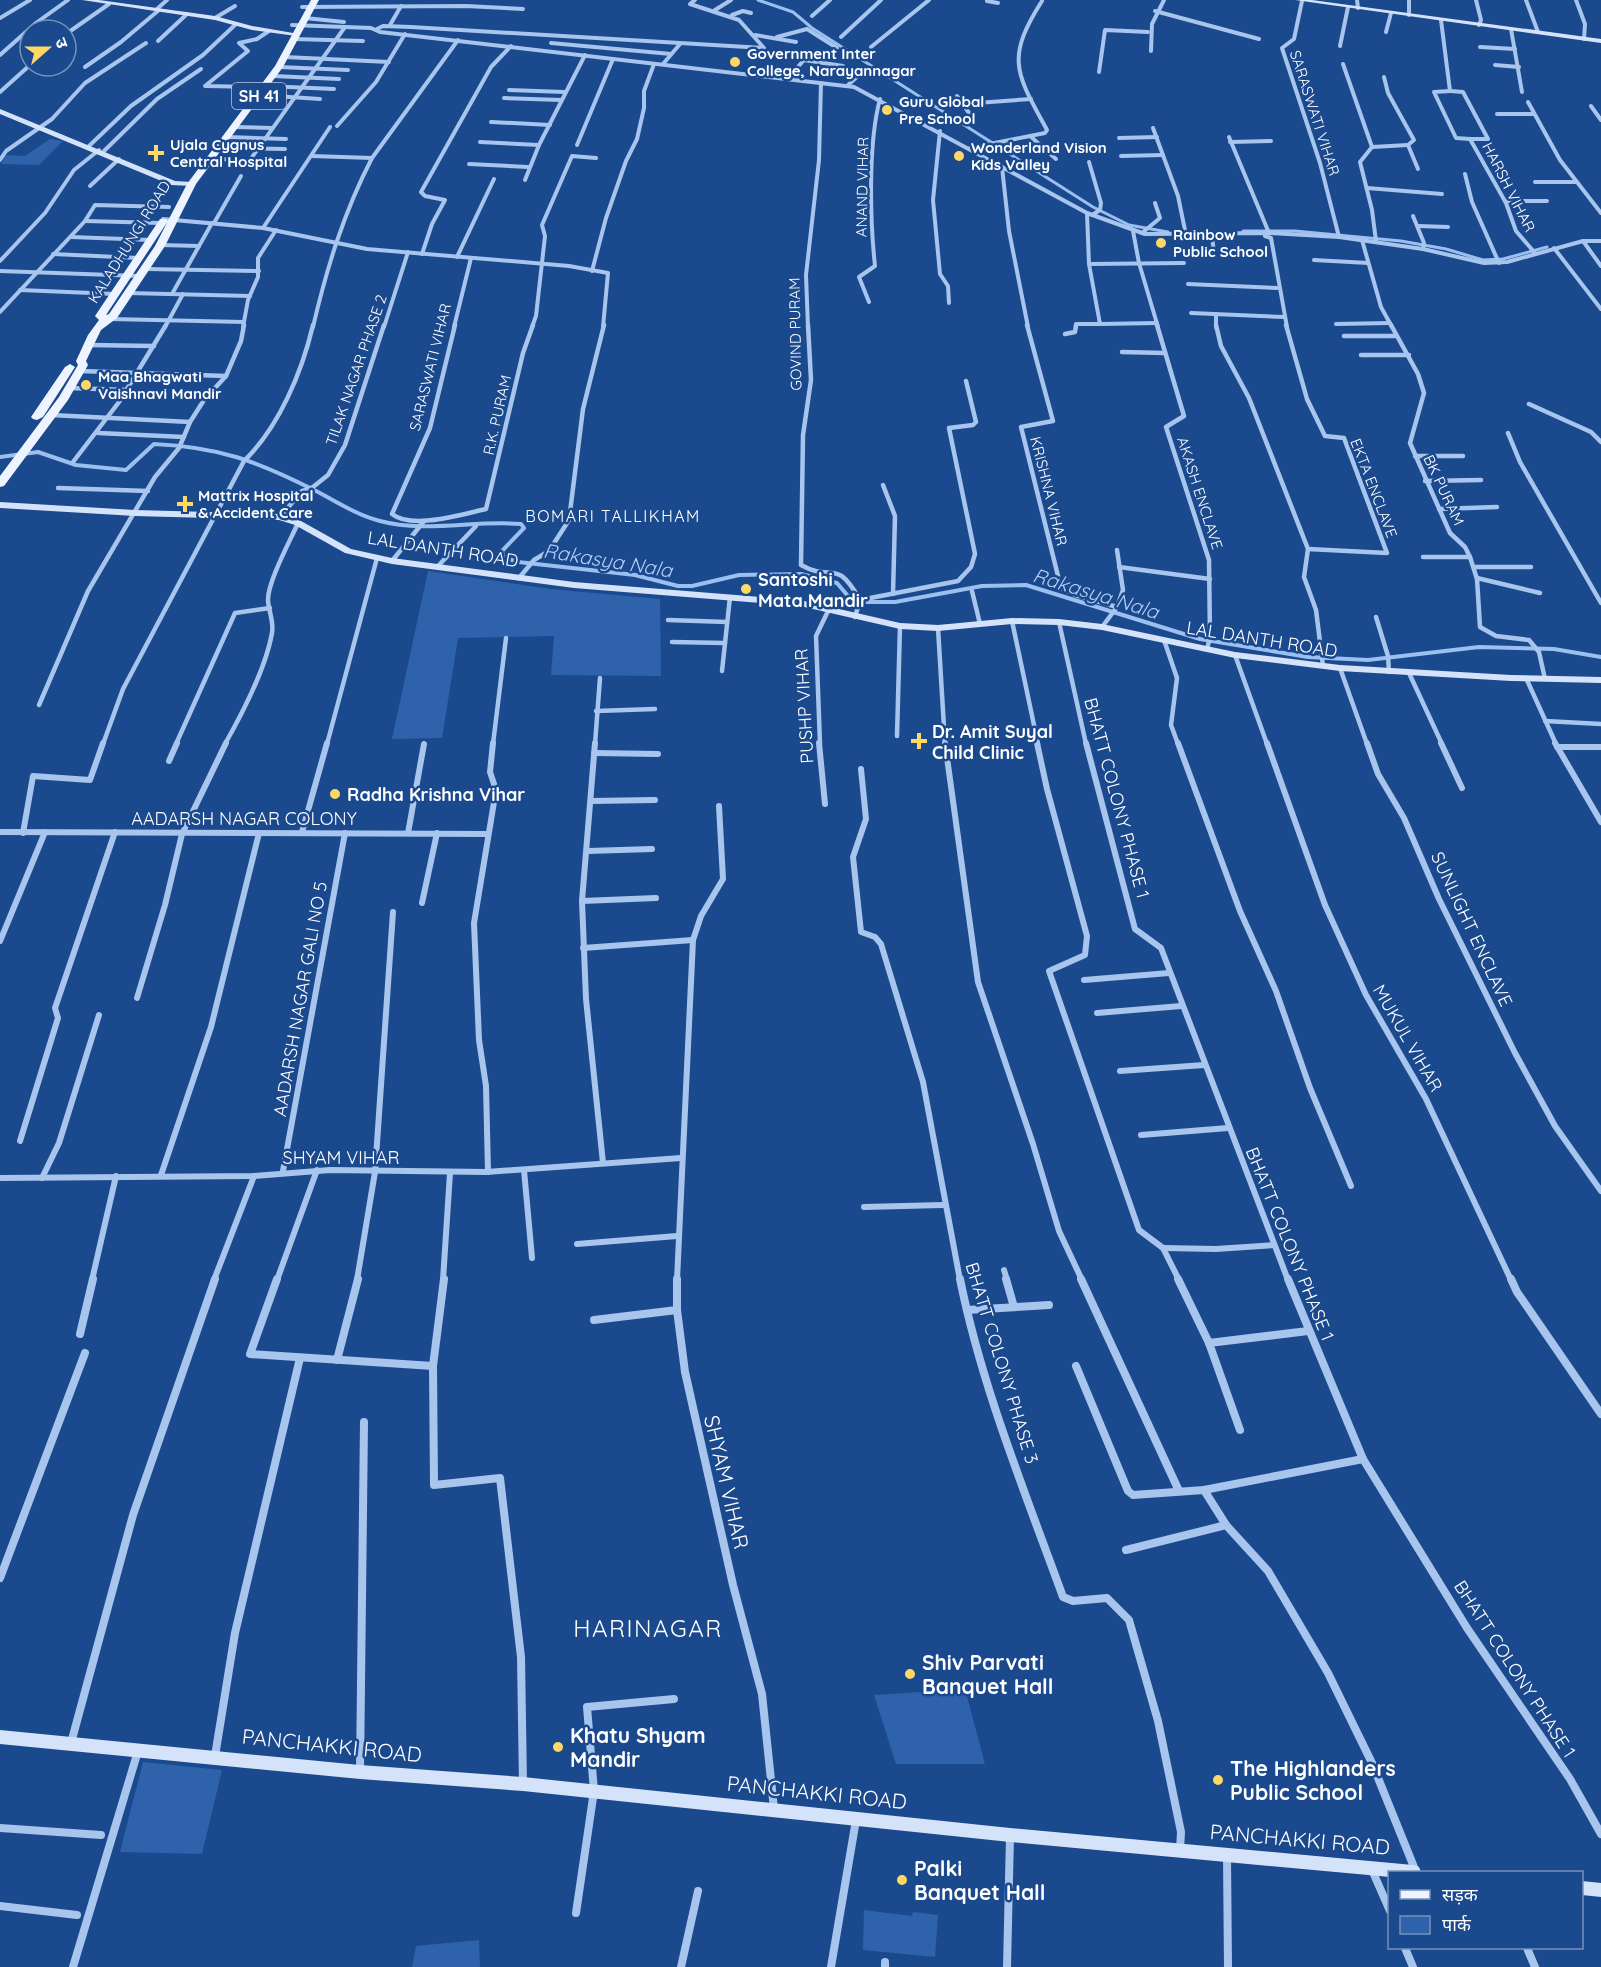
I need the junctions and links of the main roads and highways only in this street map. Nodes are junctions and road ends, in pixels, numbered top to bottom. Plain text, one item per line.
1 (308, 3) edge
2 (296, 29) junction
3 (257, 91) junction
4 (235, 123) junction
5 (207, 158) junction
6 (188, 184) junction
7 (166, 221) junction
8 (156, 242) junction
9 (105, 319) junction
10 (80, 366) junction
11 (66, 393) junction
12 (51, 398) junction
13 (11, 459) edge
14 (0, 484) edge

1 - 2 main road, KALADHUNGI ROAD / SH 41
1 - 2 main road, KALADHUNGI ROAD / SH 41
2 - 3 main road, KALADHUNGI ROAD / SH 41
2 - 3 main road, KALADHUNGI ROAD / SH 41
3 - 4 main road, KALADHUNGI ROAD / SH 41
4 - 5 main road, KALADHUNGI ROAD / SH 41
4 - 5 main road, KALADHUNGI ROAD / SH 41
5 - 6 main road, KALADHUNGI ROAD / SH 41
6 - 7 main road, KALADHUNGI ROAD / SH 41
6 - 7 main road, KALADHUNGI ROAD / SH 41
7 - 8 main road, KALADHUNGI ROAD / SH 41
8 - 9 main road, KALADHUNGI ROAD / SH 41
8 - 9 main road, KALADHUNGI ROAD / SH 41
9 - 10 main road, KALADHUNGI ROAD / SH 41
10 - 11 main road, KALADHUNGI ROAD / SH 41
10 - 12 main road, KALADHUNGI ROAD / SH 41
11 - 12 main road
11 - 13 main road, KALADHUNGI ROAD / SH 41
12 - 13 main road, KALADHUNGI ROAD / SH 41
13 - 14 main road, KALADHUNGI ROAD / SH 41

